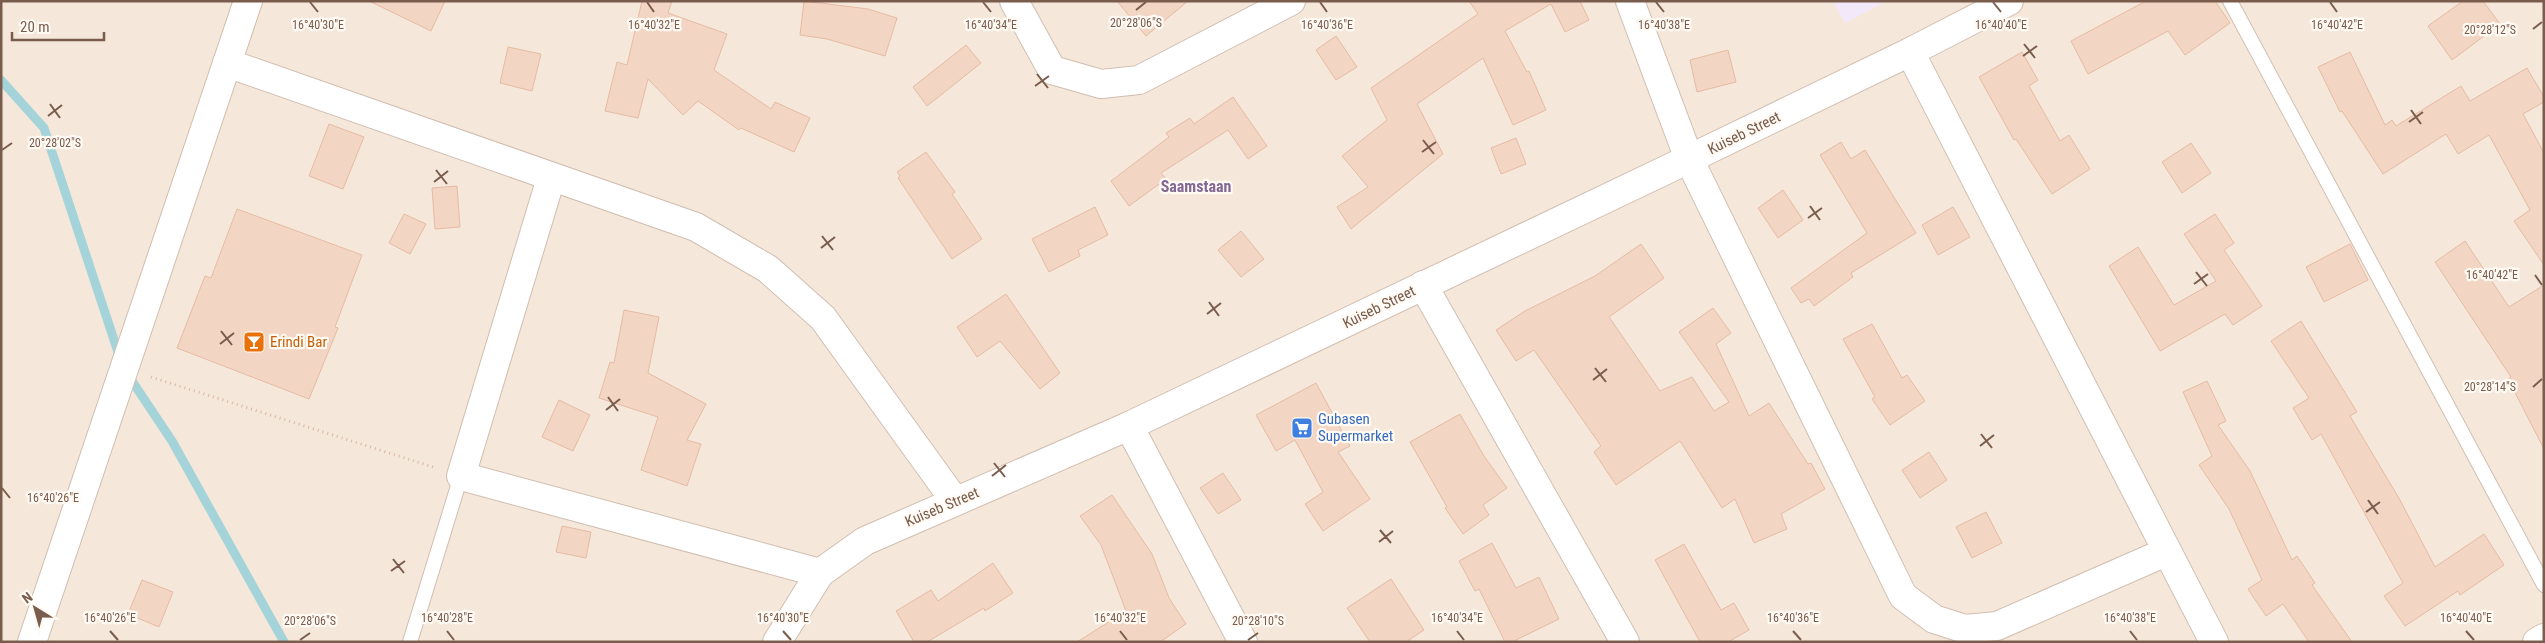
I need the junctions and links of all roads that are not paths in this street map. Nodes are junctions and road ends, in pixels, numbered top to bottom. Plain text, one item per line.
1 (248, 1) edge
2 (1014, 1) edge
3 (1292, 1) edge
4 (1630, 1) edge
5 (2009, 1) edge
6 (2230, 1) edge
7 (1910, 52) junction
8 (227, 62) junction
9 (1688, 160) junction
10 (551, 178) junction
11 (1424, 285) junction
12 (1129, 426) junction
13 (461, 476) junction
14 (955, 501) junction
15 (2166, 552) junction
16 (820, 573) junction
17 (2544, 585) edge
18 (2544, 638) edge
19 (32, 642) edge
20 (410, 642) edge
21 (777, 642) edge
22 (1243, 642) edge
23 (1625, 642) edge
24 (2214, 642) edge
25 (2537, 642) edge

1 - 8 street
2 - 3 street
4 - 9 street
5 - 7 street, Kuiseb Street
6 - 17 lane
7 - 9 street, Kuiseb Street
7 - 15 street
8 - 10 street
8 - 19 street
9 - 11 street, Kuiseb Street
9 - 15 street
10 - 13 street
10 - 14 street
11 - 12 street, Kuiseb Street
11 - 23 street
12 - 14 street, Kuiseb Street
12 - 22 street
13 - 16 street
13 - 20 lane
14 - 16 street, Kuiseb Street
15 - 24 street
16 - 21 street, Kuiseb Street
18 - 25 street

